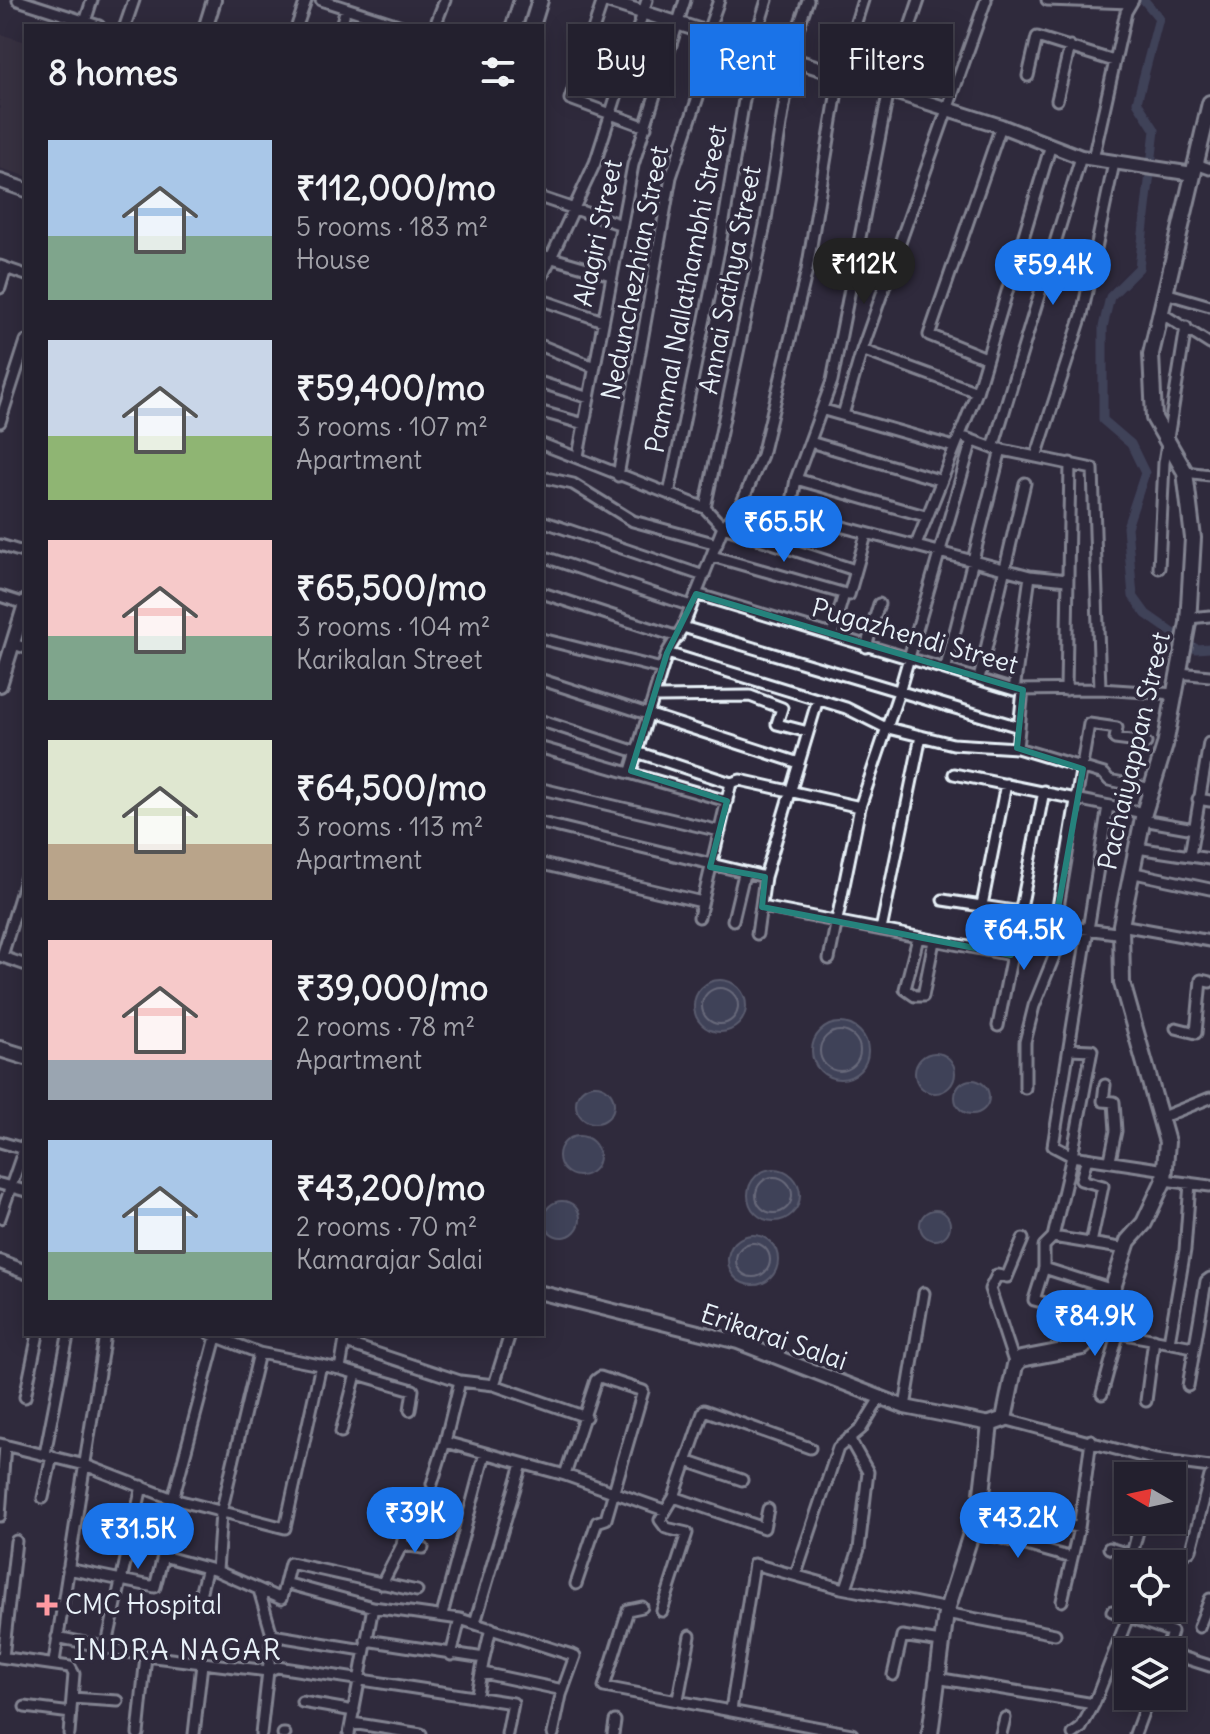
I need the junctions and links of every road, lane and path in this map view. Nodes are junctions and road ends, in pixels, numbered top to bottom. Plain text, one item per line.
1 (18, 0) edge
2 (92, 0) edge
3 (134, 0) edge
4 (214, 0) edge
5 (306, 0) edge
6 (321, 0) edge
7 (445, 0) edge
8 (522, 0) edge
9 (540, 0) edge
10 (604, 0) edge
11 (685, 0) edge
12 (719, 0) edge
13 (767, 0) edge
14 (808, 0) edge
15 (863, 0) edge
16 (919, 0) edge
17 (986, 0) edge
18 (1047, 0) edge
19 (1099, 1) edge
20 (1132, 2) edge
21 (51, 5) edge
22 (645, 6) edge
23 (346, 8) junction
24 (85, 22) junction
25 (384, 23) edge
26 (677, 23) junction
27 (92, 24) edge
28 (126, 24) edge
29 (207, 24) edge
30 (298, 24) edge
31 (342, 24) edge
32 (436, 24) edge
33 (515, 24) edge
34 (533, 24) edge
35 (715, 24) edge
36 (760, 24) edge
37 (800, 24) edge
38 (855, 24) edge
39 (911, 24) edge
40 (690, 27) edge
41 (1070, 46) junction
42 (1114, 61) junction
43 (1028, 76) dead end
44 (695, 96) edge
45 (745, 96) edge
46 (787, 96) edge
47 (836, 96) edge
48 (888, 96) edge
49 (910, 96) edge
50 (1057, 100) dead end
51 (1210, 103) edge
52 (949, 109) junction
53 (610, 114) junction
54 (1001, 126) junction
55 (646, 127) junction
56 (1050, 148) junction
57 (1087, 158) junction
58 (1114, 163) junction
59 (1200, 169) edge
60 (0, 181) edge
61 (24, 189) edge
62 (544, 199) edge
63 (573, 208) junction
64 (619, 224) junction
65 (546, 256) edge
66 (3, 267) edge
67 (24, 274) edge
68 (611, 275) junction
69 (0, 288) edge
70 (1165, 293) junction
71 (544, 301) edge
72 (1210, 305) edge
73 (1161, 313) junction
74 (603, 321) junction
75 (1186, 327) junction
76 (1210, 344) edge
77 (24, 347) edge
78 (544, 347) edge
79 (862, 350) junction
80 (986, 358) junction
81 (594, 367) junction
82 (544, 384) edge
83 (977, 392) junction
84 (589, 398) junction
85 (824, 410) junction
86 (544, 413) edge
87 (843, 415) junction
88 (0, 422) edge
89 (584, 424) junction
90 (959, 435) junction
91 (972, 440) junction
92 (1170, 440) junction
93 (810, 442) junction
94 (544, 445) edge
95 (954, 447) junction
96 (997, 448) junction
97 (578, 456) junction
98 (1036, 457) junction
99 (1070, 463) junction
100 (1185, 472) junction
101 (1210, 475) edge
102 (618, 476) junction
103 (544, 477) edge
104 (796, 479) junction
105 (939, 480) junction
106 (1025, 483) dead end
107 (669, 494) junction
108 (741, 505) junction
109 (705, 508) junction
110 (790, 513) junction
111 (925, 516) junction
112 (544, 522) edge
113 (723, 527) junction
114 (866, 535) junction
115 (717, 544) junction
116 (0, 545) edge
117 (916, 545) junction
118 (24, 552) edge
119 (939, 553) junction
120 (712, 556) junction
121 (544, 557) edge
122 (971, 558) junction
123 (1159, 568) dead end
124 (1007, 569) junction
125 (855, 570) junction
126 (704, 576) junction
127 (1030, 576) junction
128 (1067, 580) junction
129 (544, 594) edge
130 (696, 594) junction
131 (844, 594) junction
132 (0, 596) edge
133 (24, 602) edge
134 (879, 604) dead end
135 (691, 606) junction
136 (24, 615) edge
137 (1210, 616) edge
138 (1189, 620) junction
139 (681, 632) junction
140 (832, 635) junction
141 (544, 640) edge
142 (19, 646) edge
143 (866, 647) junction
144 (667, 653) junction
145 (908, 656) junction
146 (946, 667) junction
147 (662, 669) junction
148 (1180, 669) junction
149 (1210, 676) edge
150 (979, 679) junction
151 (544, 681) edge
152 (0, 685) edge
153 (1100, 689) junction
154 (1019, 690) junction
155 (1066, 690) junction
156 (899, 692) junction
157 (1175, 694) junction
158 (656, 697) junction
159 (818, 699) junction
160 (650, 714) junction
161 (544, 722) edge
162 (884, 727) junction
163 (1019, 727) junction
164 (808, 732) junction
165 (921, 736) junction
166 (1146, 743) dead end
167 (1209, 743) edge
168 (1017, 748) junction
169 (544, 749) edge
170 (638, 753) junction
171 (799, 763) junction
172 (1083, 769) junction
173 (631, 771) junction
174 (954, 774) dead end
175 (731, 783) junction
176 (1006, 784) junction
177 (544, 789) edge
178 (1152, 789) junction
179 (1044, 791) junction
180 (788, 793) junction
181 (1078, 798) junction
182 (1198, 799) junction
183 (727, 801) junction
184 (1210, 801) edge
185 (1108, 806) junction
186 (860, 807) junction
187 (1144, 817) junction
188 (544, 824) edge
189 (1194, 829) junction
190 (720, 831) junction
191 (1137, 848) junction
192 (1190, 855) junction
193 (1210, 859) edge
194 (544, 864) edge
195 (710, 867) junction
196 (1130, 872) junction
197 (744, 874) junction
198 (765, 877) junction
199 (24, 883) edge
200 (1210, 889) edge
201 (943, 900) dead end
202 (702, 902) junction
203 (982, 905) junction
204 (762, 907) junction
205 (1020, 912) junction
206 (699, 917) dead end
207 (733, 920) dead end
208 (836, 922) junction
209 (1055, 925) junction
210 (1121, 925) junction
211 (1066, 927) junction
212 (1088, 928) junction
213 (881, 930) junction
214 (757, 934) dead end
215 (918, 938) junction
216 (934, 941) junction
217 (1210, 941) edge
218 (1011, 955) junction
219 (1, 956) edge
220 (829, 959) dead end
221 (24, 964) edge
222 (1210, 982) edge
223 (998, 1026) dead end
224 (1176, 1028) dead end
225 (0, 1049) edge
226 (1070, 1049) junction
227 (24, 1056) edge
228 (1105, 1085) dead end
229 (1025, 1088) dead end
230 (1210, 1098) edge
231 (1160, 1118) junction
232 (0, 1142) edge
233 (24, 1149) edge
234 (24, 1151) edge
235 (1072, 1156) junction
236 (1087, 1158) junction
237 (1110, 1160) junction
238 (1165, 1175) junction
239 (1190, 1183) junction
240 (5, 1185) edge
241 (1210, 1186) edge
242 (0, 1218) edge
243 (1053, 1237) junction
244 (1023, 1239) dead end
245 (1091, 1243) junction
246 (1126, 1249) junction
247 (0, 1262) edge
248 (1044, 1268) junction
249 (24, 1271) edge
250 (1210, 1278) edge
251 (1113, 1290) junction
252 (924, 1293) dead end
253 (544, 1294) edge
254 (1100, 1323) junction
255 (1119, 1331) junction
256 (38, 1336) edge
257 (68, 1336) dead end
258 (105, 1336) edge
259 (213, 1336) edge
260 (216, 1336) edge
261 (508, 1336) edge
262 (346, 1338) edge
263 (1154, 1339) junction
264 (1169, 1342) junction
265 (1193, 1347) junction
266 (259, 1353) junction
267 (321, 1365) junction
268 (1015, 1365) junction
269 (340, 1369) junction
270 (356, 1374) junction
271 (460, 1381) junction
272 (494, 1385) junction
273 (1188, 1386) dead end
274 (1102, 1394) dead end
275 (25, 1397) dead end
276 (880, 1398) junction
277 (1146, 1401) dead end
278 (905, 1407) junction
279 (410, 1410) dead end
280 (586, 1417) junction
281 (997, 1421) junction
282 (341, 1432) dead end
283 (849, 1438) junction
284 (1091, 1440) junction
285 (445, 1442) junction
286 (3, 1444) edge
287 (810, 1448) dead end
288 (485, 1453) junction
289 (48, 1455) junction
290 (1156, 1460) joint
291 (686, 1461) junction
292 (522, 1464) junction
293 (85, 1465) junction
294 (1210, 1467) edge
295 (565, 1475) junction
296 (1210, 1476) edge
297 (742, 1480) dead end
298 (432, 1484) dead end
299 (142, 1486) junction
300 (613, 1493) junction
301 (674, 1497) junction
302 (43, 1498) dead end
303 (173, 1499) junction
304 (981, 1502) junction
305 (768, 1509) dead end
306 (664, 1510) junction
307 (221, 1513) junction
308 (0, 1516) edge
309 (407, 1516) dead end
310 (1079, 1528) junction
311 (973, 1530) junction
312 (16, 1541) dead end
313 (402, 1545) junction
314 (423, 1548) dead end
315 (1109, 1548) dead end
316 (1117, 1550) edge
317 (1186, 1552) edge
318 (1072, 1558) junction
319 (68, 1569) junction
320 (206, 1571) junction
321 (217, 1571) junction
322 (796, 1574) junction
323 (119, 1579) junction
324 (285, 1583) junction
325 (382, 1584) junction
326 (576, 1584) dead end
327 (846, 1588) junction
328 (259, 1590) junction
329 (417, 1591) dead end
330 (1210, 1599) edge
331 (1062, 1601) dead end
332 (198, 1603) dead end
333 (373, 1607) junction
334 (642, 1607) dead end
335 (662, 1611) dead end
336 (947, 1611) junction
337 (442, 1615) junction
338 (460, 1619) junction
339 (1126, 1622) edge
340 (1143, 1622) edge
341 (475, 1623) junction
342 (1199, 1627) dead end
343 (491, 1628) junction
344 (1055, 1634) dead end
345 (272, 1635) junction
346 (690, 1636) dead end
347 (57, 1637) junction
348 (1170, 1638) edge
349 (941, 1642) junction
350 (365, 1645) junction
351 (106, 1649) junction
352 (451, 1655) junction
353 (146, 1656) junction
354 (2, 1657) edge
355 (484, 1658) junction
356 (1186, 1658) edge
357 (54, 1662) junction
358 (202, 1664) junction
359 (1210, 1666) edge
360 (268, 1671) junction
361 (483, 1673) junction
362 (893, 1675) dead end
363 (936, 1678) junction
364 (360, 1679) junction
365 (563, 1690) junction
366 (72, 1698) junction
367 (476, 1698) junction
368 (678, 1699) junction
369 (118, 1701) dead end
370 (302, 1702) dead end
371 (1094, 1704) junction
372 (25, 1707) dead end
373 (731, 1710) junction
374 (1144, 1710) edge
375 (354, 1711) junction
376 (71, 1713) junction
377 (1005, 1718) dead end
378 (615, 1721) dead end
379 (352, 1723) junction
380 (69, 1734) edge
381 (138, 1734) edge
382 (194, 1734) edge
383 (261, 1734) edge
384 (349, 1734) edge
385 (421, 1734) edge
386 (507, 1734) edge
387 (553, 1734) edge
388 (613, 1734) edge
389 (847, 1734) edge
390 (930, 1734) edge
391 (1001, 1734) edge
392 (1073, 1734) edge
393 (1135, 1734) edge

1 - 21 street
2 - 24 street
3 - 28 street
4 - 29 street
5 - 30 street
6 - 23 street
7 - 32 street
8 - 33 main road
9 - 34 main road
10 - 22 street
10 - 53 street
11 - 26 street, Alagiri Street
12 - 35 street, Nedunchezhian Street
13 - 36 street, Pammal Nallathambhi Street
14 - 37 street, Annai Sathya Street
15 - 38 street
16 - 39 street
17 - 52 street
18 - 19 street
19 - 20 street
20 - 42 street
21 - 24 street
22 - 26 street
22 - 53 street
23 - 25 street
23 - 31 street
24 - 27 street
26 - 40 street
26 - 55 street, Alagiri Street
41 - 42 street
41 - 43 street
41 - 50 street
42 - 57 street
44 - 102 street, Nedunchezhian Street
45 - 107 street, Pammal Nallathambhi Street
46 - 109 street, Annai Sathya Street
47 - 108 street
48 - 85 street
49 - 52 street
51 - 59 main road, Pachaiyappan Street
52 - 54 street
52 - 79 street
53 - 55 street
53 - 63 street
54 - 56 street
54 - 80 street
55 - 64 street, Alagiri Street
56 - 57 street
56 - 80 street
57 - 58 street
57 - 96 street
58 - 59 street
58 - 98 street
59 - 70 main road, Pachaiyappan Street
60 - 61 street
62 - 63 street
63 - 64 street
63 - 65 street
64 - 68 street, Alagiri Street
65 - 68 street
66 - 67 street
66 - 69 street
68 - 74 street, Alagiri Street
70 - 72 street
70 - 73 main road, Pachaiyappan Street
71 - 74 street
73 - 75 street
73 - 92 main road, Pachaiyappan Street
74 - 81 street, Alagiri Street
75 - 76 street
75 - 92 street
77 - 88 street
78 - 81 street
79 - 83 street
79 - 87 street
80 - 83 street
81 - 84 street, Alagiri Street
82 - 84 street
83 - 90 street
84 - 89 street, Alagiri Street
85 - 87 street
85 - 93 street
86 - 89 street
87 - 95 street
89 - 97 street, Alagiri Street
90 - 91 street
90 - 95 street
91 - 96 street
91 - 119 street
92 - 100 main road, Pachaiyappan Street
92 - 123 street
93 - 104 street
93 - 105 street
94 - 97 street
95 - 105 street
96 - 98 street
96 - 122 street
97 - 102 street
98 - 99 street
99 - 128 street
99 - 153 street
100 - 101 street
100 - 138 main road, Pachaiyappan Street
102 - 107 street
103 - 115 street
104 - 110 street
104 - 111 street
105 - 111 street
106 - 124 street
107 - 109 street
108 - 110 street
108 - 113 street
109 - 113 street
110 - 114 street
111 - 117 street
112 - 126 street
113 - 115 street
113 - 125 street
114 - 117 street
114 - 125 street
115 - 120 street
116 - 118 street
117 - 119 street
119 - 122 street
119 - 145 street
120 - 126 street
120 - 131 street
121 - 135 street
122 - 124 street
122 - 146 street
124 - 127 street
124 - 150 street
125 - 131 street
126 - 130 street
127 - 128 street
127 - 154 street
128 - 155 street
129 - 139 street
130 - 135 street
130 - 140 street, Pugazhendi Street
131 - 140 street
132 - 133 street
134 - 143 street
135 - 139 street
136 - 142 street
137 - 138 street
138 - 148 main road, Pachaiyappan Street
139 - 144 street
139 - 156 street
140 - 143 street, Pugazhendi Street
141 - 147 street
142 - 152 street
143 - 145 street, Pugazhendi Street
144 - 147 street
144 - 159 street
145 - 146 street, Pugazhendi Street
145 - 156 street
146 - 150 street, Pugazhendi Street
147 - 158 street
148 - 149 street
148 - 157 main road, Pachaiyappan Street
150 - 154 street, Pugazhendi Street
151 - 160 street
153 - 155 street, Pugazhendi Street
153 - 157 street, Pugazhendi Street
154 - 155 street, Pugazhendi Street
154 - 163 street
156 - 162 street
156 - 163 street
157 - 178 main road, Pachaiyappan Street
158 - 160 street
158 - 164 street
159 - 162 street
159 - 164 street
160 - 170 street
160 - 171 street
161 - 170 street
162 - 165 street
162 - 186 street
163 - 168 street
164 - 171 street
165 - 168 street
165 - 213 street
166 - 172 street
167 - 182 street
168 - 172 street
169 - 173 street
170 - 173 street
170 - 175 street
171 - 180 street
172 - 178 street
172 - 181 street
173 - 183 street
174 - 176 street
175 - 180 street
175 - 183 street
176 - 179 street
176 - 203 street
177 - 190 street
178 - 187 main road, Pachaiyappan Street
179 - 181 street
179 - 205 street
180 - 186 street
180 - 198 street
181 - 185 street
181 - 209 street
182 - 184 street
182 - 189 street
183 - 190 street
185 - 187 street
185 - 212 street
186 - 208 street
187 - 189 street
187 - 191 main road, Pachaiyappan Street
188 - 195 street
189 - 192 street
190 - 195 street
191 - 192 street
191 - 196 main road, Pachaiyappan Street
192 - 193 street
194 - 202 street
195 - 197 street
195 - 202 street
196 - 200 street
196 - 210 main road, Pachaiyappan Street
197 - 198 street
197 - 207 street
198 - 204 street
199 - 219 street
201 - 203 street
202 - 206 street
203 - 205 street
204 - 208 street
204 - 214 street
205 - 209 street
205 - 218 street
208 - 213 street
208 - 220 street
209 - 211 street
210 - 212 street
210 - 217 street
210 - 231 main road, Pachaiyappan Street
211 - 212 street
211 - 229 street
212 - 226 street
213 - 215 street
215 - 216 street
215 - 216 street
216 - 218 street
218 - 223 street
219 - 221 street
222 - 224 street
225 - 227 main road
226 - 235 street
226 - 235 street
228 - 237 street
230 - 231 street
231 - 238 main road, Pachaiyappan Street
232 - 233 street
234 - 240 street
235 - 236 street
235 - 243 street
236 - 237 street
236 - 245 street
237 - 238 street
238 - 239 street
238 - 246 main road
239 - 241 street
239 - 264 street
240 - 242 street
243 - 245 street
243 - 248 street
244 - 268 street
245 - 246 street
246 - 251 main road
247 - 249 street
248 - 251 street
248 - 254 street
250 - 265 street
251 - 254 main road
252 - 278 street
253 - 276 street, Erikarai Salai
254 - 255 street
254 - 268 main road
255 - 263 street
255 - 274 street
256 - 275 street
257 - 289 street
258 - 293 street
259 - 303 street
260 - 266 street
261 - 272 street
262 - 269 street
262 - 271 street
263 - 264 street
263 - 277 street
264 - 265 street
265 - 273 street
266 - 267 street
266 - 307 street
267 - 269 street
267 - 307 street
268 - 281 main road
269 - 270 street
270 - 279 street
270 - 282 street
271 - 272 street
271 - 285 street
272 - 280 street
276 - 278 street, Erikarai Salai
276 - 283 street
278 - 281 street, Erikarai Salai
280 - 295 street
280 - 300 street
281 - 284 street
281 - 304 main road
283 - 322 street
283 - 327 street
284 - 290 street
284 - 310 street
285 - 288 street
285 - 298 street
286 - 289 street
286 - 308 street
287 - 291 street
288 - 292 street
288 - 337 street
289 - 293 street
289 - 302 street
290 - 294 street
291 - 297 street
291 - 301 street
292 - 295 street
292 - 341 street
293 - 299 street
293 - 319 street
295 - 300 street
296 - 317 street
299 - 303 street
299 - 323 street
300 - 306 street
300 - 326 street
301 - 305 street
301 - 306 street
303 - 307 street
304 - 310 street
304 - 311 main road
306 - 335 street
307 - 321 street
309 - 313 street
310 - 318 street
311 - 318 street
311 - 336 main road
312 - 354 street
313 - 314 street
313 - 325 street
315 - 316 street
318 - 331 street
319 - 323 street
319 - 347 street
320 - 321 street
320 - 323 street
320 - 332 street
321 - 328 street
322 - 327 street
322 - 373 street
323 - 351 street
324 - 325 street
324 - 328 street
324 - 333 street
325 - 329 street
327 - 336 street
328 - 345 street
330 - 342 street
333 - 337 street
333 - 350 street
334 - 368 street
336 - 344 street
336 - 349 main road
337 - 338 street
338 - 341 street
338 - 352 street
339 - 371 street
340 - 348 street
341 - 343 street
343 - 355 street
343 - 365 street
345 - 350 street
345 - 360 street
346 - 368 street
347 - 351 street
347 - 357 street
349 - 362 street
349 - 363 main road
350 - 352 street
350 - 364 street
351 - 353 street
352 - 355 street
353 - 358 street
353 - 381 street
354 - 357 street
355 - 361 street
356 - 359 street
357 - 366 street
358 - 360 street
358 - 382 street
360 - 364 street
360 - 383 street
361 - 365 street
361 - 367 street
363 - 371 street
363 - 390 main road
364 - 367 street
364 - 375 street
365 - 387 street
366 - 369 street
366 - 376 street
367 - 386 street
368 - 373 street
370 - 375 street
371 - 392 street
372 - 376 street
373 - 389 street
374 - 393 street
375 - 379 street
376 - 380 street
377 - 391 street
378 - 388 street
379 - 384 street
379 - 385 street

